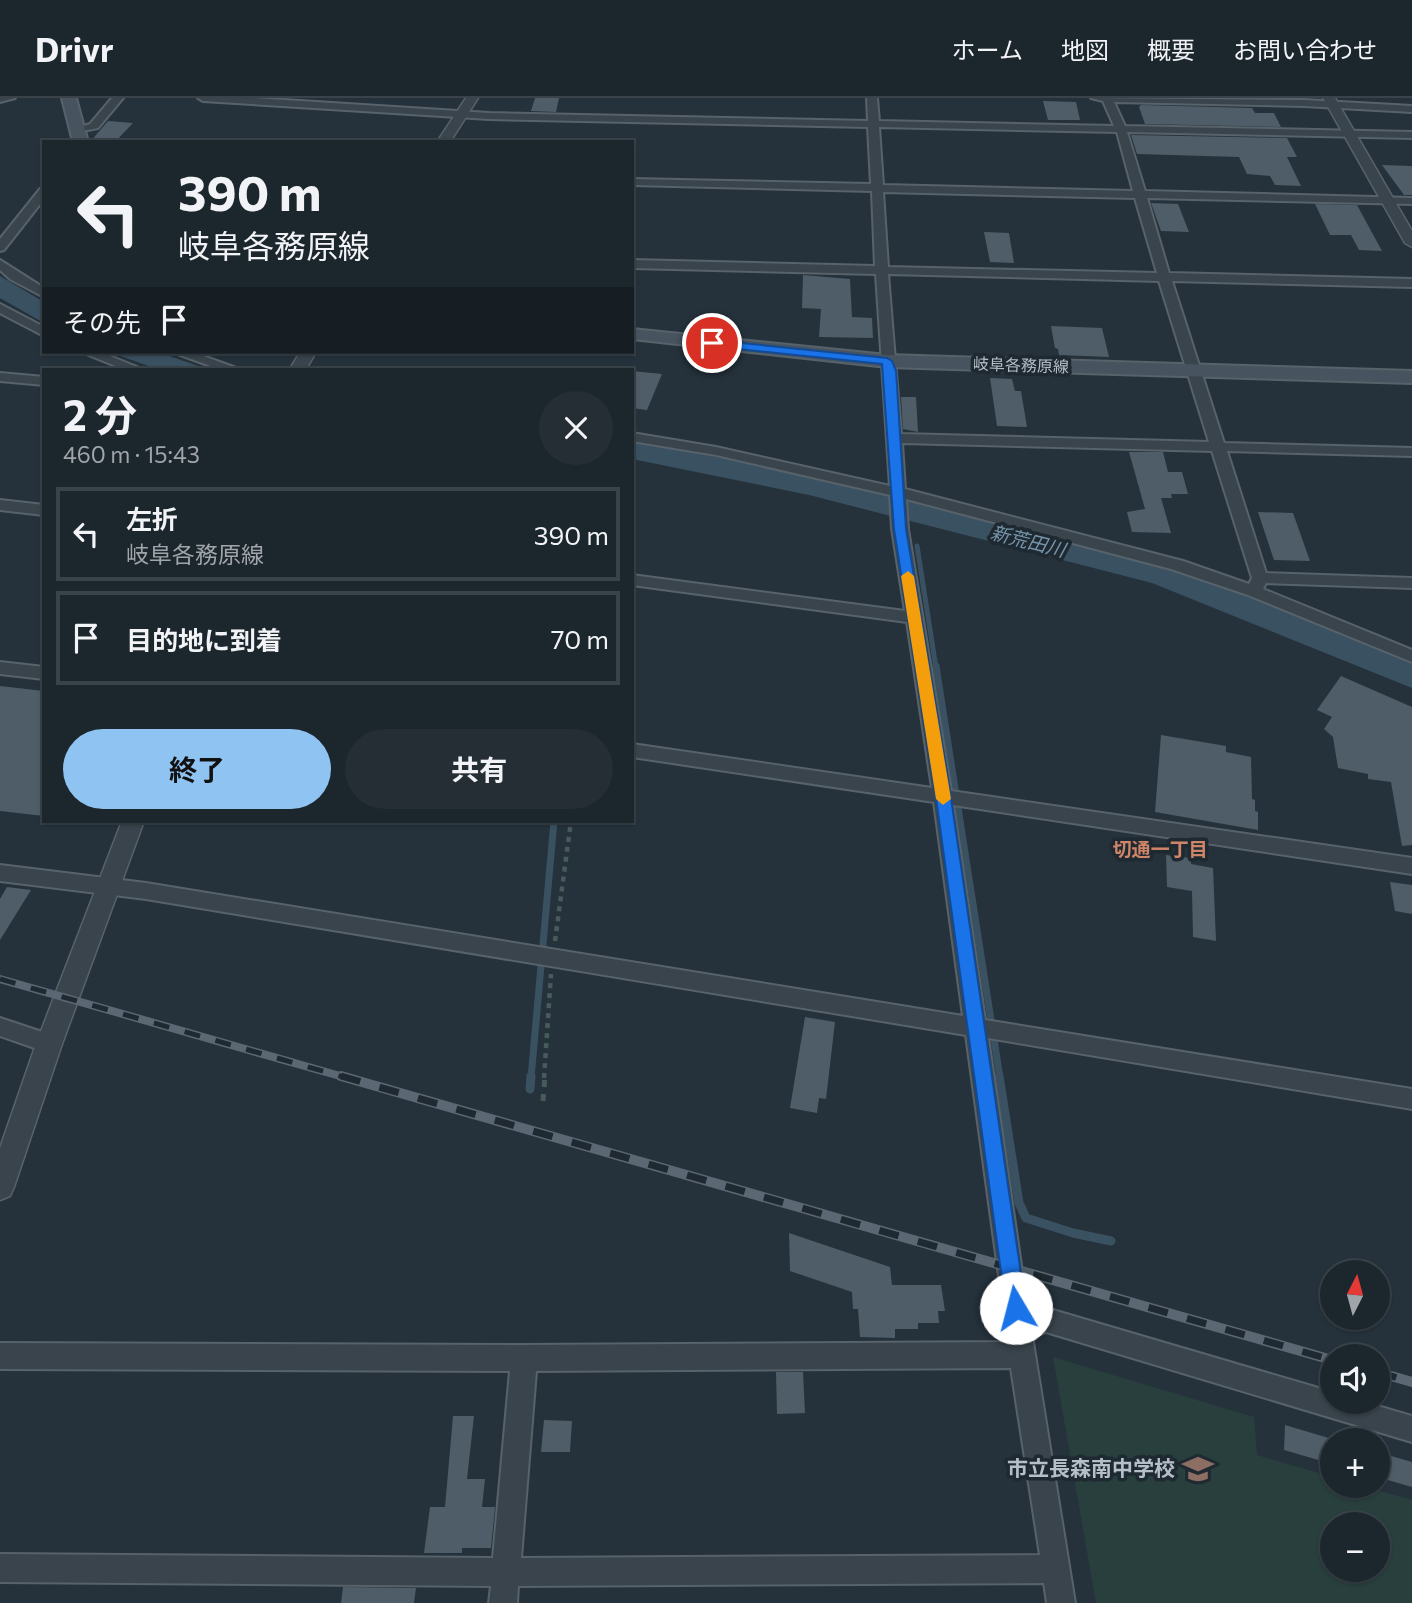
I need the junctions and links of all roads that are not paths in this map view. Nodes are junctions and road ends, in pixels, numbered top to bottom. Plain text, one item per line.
1 (10, 98) edge
2 (69, 98) edge
3 (118, 98) edge
4 (203, 98) edge
5 (472, 98) edge
6 (873, 98) edge
7 (1095, 98) edge
8 (1107, 98) edge
9 (0, 99) edge
10 (1332, 101) edge
11 (1412, 109) edge
12 (460, 115) junction
13 (876, 124) junction
14 (1121, 129) junction
15 (1350, 134) junction
16 (1412, 135) edge
17 (79, 136) edge
18 (444, 140) edge
19 (634, 182) edge
20 (877, 188) junction
21 (42, 194) edge
22 (1139, 194) junction
23 (1388, 201) junction
24 (1412, 201) edge
25 (1412, 243) edge
26 (0, 247) edge
27 (0, 264) edge
28 (634, 264) edge
29 (882, 270) junction
30 (1164, 277) junction
31 (1412, 283) edge
32 (42, 292) edge
33 (0, 308) edge
34 (42, 331) edge
35 (634, 334) edge
36 (94, 354) edge
37 (185, 354) edge
38 (887, 361) junction
39 (132, 368) edge
40 (229, 368) edge
41 (1195, 371) junction
42 (0, 377) edge
43 (1412, 377) edge
44 (42, 381) edge
45 (634, 437) edge
46 (894, 438) junction
47 (1219, 447) junction
48 (1412, 452) edge
49 (897, 495) junction
50 (0, 505) edge
51 (42, 510) edge
52 (634, 580) edge
53 (1412, 583) edge
54 (1257, 584) junction
55 (915, 618) junction
56 (1412, 656) edge
57 (0, 668) edge
58 (42, 673) edge
59 (634, 751) edge
60 (943, 798) junction
61 (131, 823) edge
62 (1412, 866) edge
63 (0, 873) edge
64 (109, 887) junction
65 (0, 1027) edge
66 (976, 1028) junction
67 (49, 1044) junction
68 (1412, 1099) edge
69 (0, 1187) edge
70 (1018, 1328) junction
71 (1022, 1355) junction
72 (0, 1356) edge
73 (524, 1358) junction
74 (1412, 1429) edge
75 (0, 1568) edge
76 (1055, 1569) junction
77 (506, 1572) junction
78 (503, 1603) edge
79 (1060, 1603) edge

1 - 9 street
2 - 17 main road
3 - 17 street
4 - 12 street
5 - 12 street
6 - 13 street
7 - 8 street
8 - 10 street
8 - 14 street
10 - 11 street
10 - 15 street
12 - 13 street
12 - 18 street
13 - 14 street
13 - 20 street
14 - 15 street
14 - 22 street
15 - 16 street
15 - 23 street
19 - 20 street
20 - 22 street
20 - 29 street
21 - 26 street
22 - 23 street
22 - 30 street
23 - 24 street
23 - 25 street
27 - 32 street
28 - 29 street
29 - 30 street
29 - 38 street
30 - 31 street
30 - 41 street
33 - 34 street
35 - 38 main road, 岐阜各務原線
36 - 39 street
37 - 40 street
38 - 41 main road, 岐阜各務原線
38 - 46 street
41 - 43 main road, 岐阜各務原線
41 - 47 street
42 - 44 street
45 - 49 street
46 - 47 street
46 - 49 street
47 - 48 street
47 - 54 street
49 - 54 street
49 - 55 street
50 - 51 street
52 - 55 street
53 - 54 street
54 - 56 street
55 - 60 street
57 - 58 street
59 - 60 street
60 - 62 street
60 - 66 street
61 - 64 street
63 - 64 street
64 - 66 street
64 - 67 street
65 - 67 street
66 - 68 street
66 - 70 street
67 - 69 street
70 - 71 street
70 - 74 street
71 - 73 street
71 - 76 street
72 - 73 street
73 - 77 street
75 - 77 street
76 - 77 street
76 - 79 street
77 - 78 street

